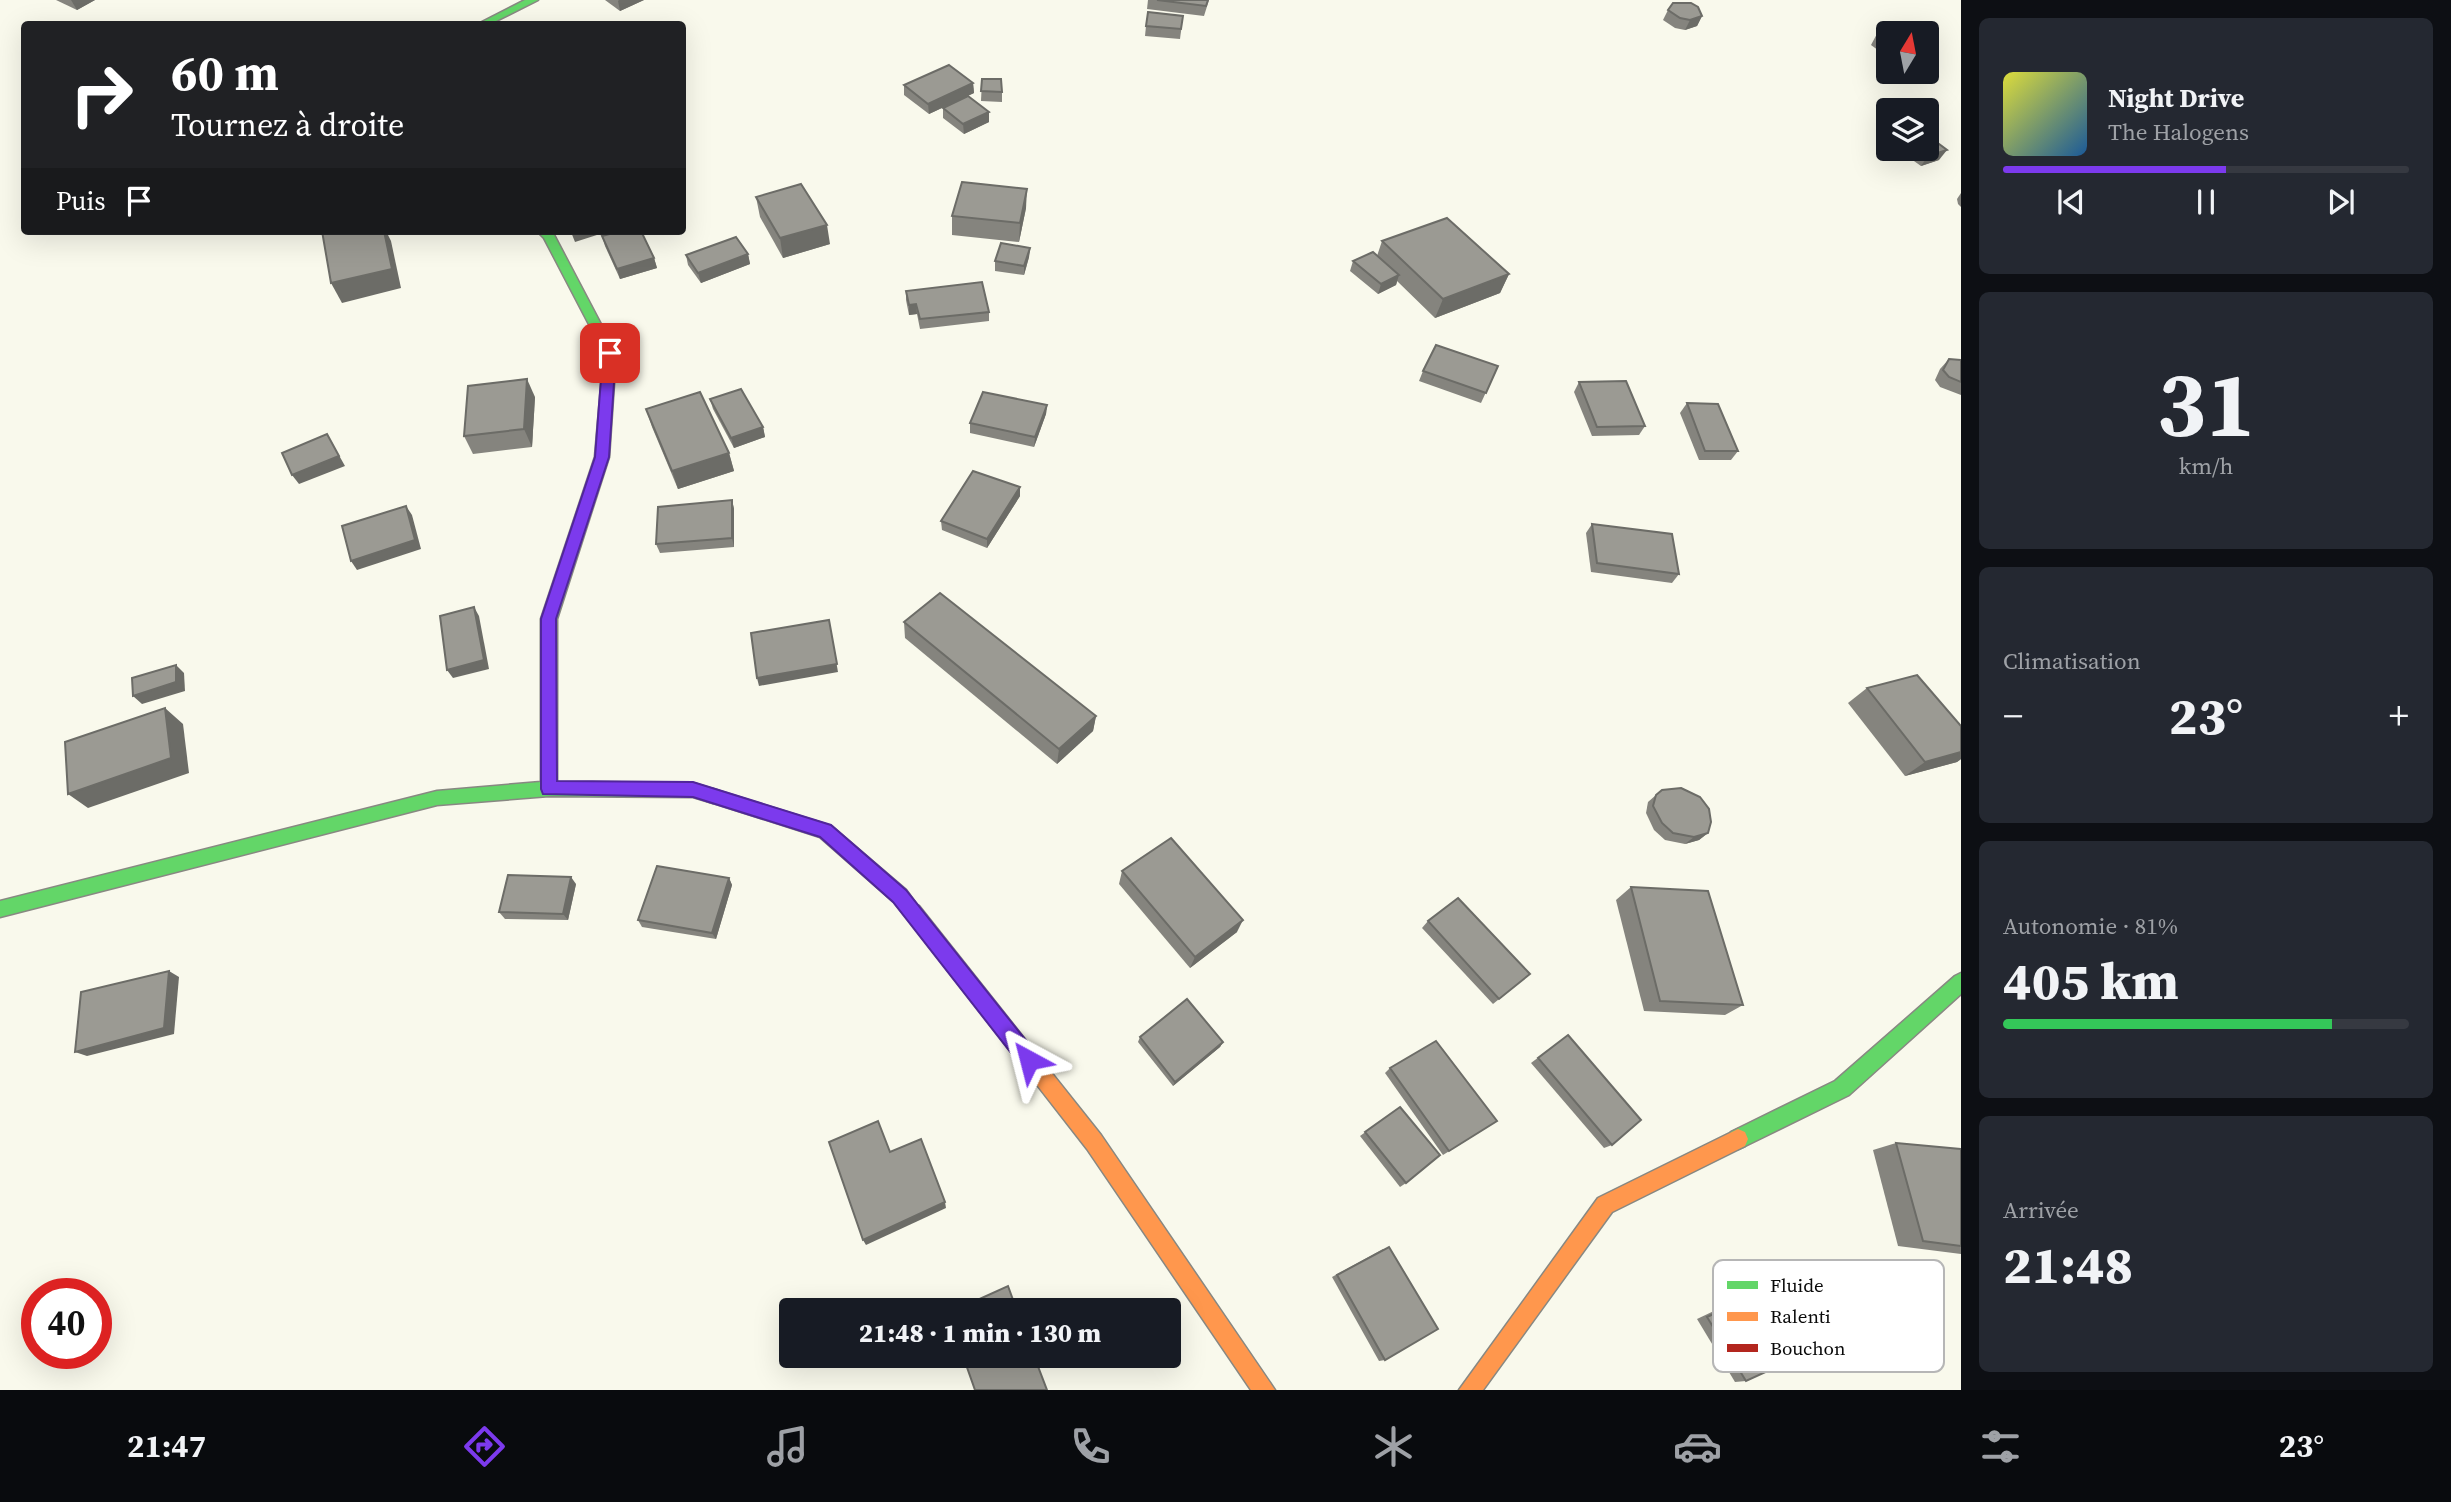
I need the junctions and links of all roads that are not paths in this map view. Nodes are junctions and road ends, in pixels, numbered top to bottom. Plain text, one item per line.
1 (533, 0) edge
2 (489, 21) edge
3 (548, 235) edge
4 (549, 789) junction
5 (0, 909) edge
6 (1961, 982) edge
7 (1264, 1390) edge
8 (1470, 1390) edge

1 - 2 street
3 - 4 street
4 - 5 street
4 - 7 street
6 - 8 street

